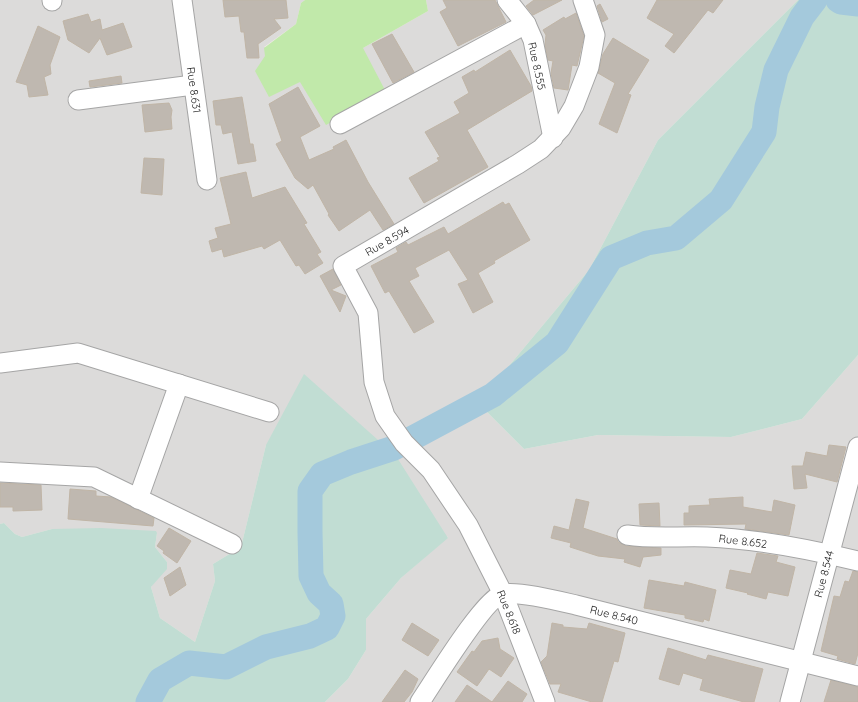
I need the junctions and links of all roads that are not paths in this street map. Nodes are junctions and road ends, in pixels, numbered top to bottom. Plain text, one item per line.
1 (182, 0) edge
2 (507, 0) edge
3 (583, 0) edge
4 (526, 24) junction
5 (194, 85) junction
6 (78, 100) dead end
7 (340, 124) dead end
8 (553, 138) junction
9 (207, 180) dead end
10 (0, 363) edge
11 (179, 384) junction
12 (269, 412) dead end
13 (858, 446) edge
14 (0, 472) edge
15 (138, 499) junction
16 (468, 525) joint
17 (627, 535) dead end
18 (232, 544) dead end
19 (830, 554) junction
20 (858, 561) edge
21 (503, 594) junction
22 (801, 662) junction
23 (858, 676) edge
24 (420, 702) edge
25 (545, 702) edge
26 (790, 702) edge

1 - 5 street, Rue 8.631
2 - 4 street, Rue 8.555
3 - 8 street, Rue 8.594
4 - 7 street
4 - 8 street, Rue 8.555
5 - 6 street
5 - 9 street, Rue 8.631
8 - 16 street, Rue 8.594
10 - 11 street
11 - 12 street
11 - 15 street
13 - 19 street, Rue 8.544
14 - 15 street
15 - 18 street
16 - 21 street, Rue 8.618
17 - 19 street, Rue 8.652
19 - 20 street, Rue 8.652
19 - 22 street, Rue 8.544
21 - 22 street, Rue 8.540
21 - 24 street
21 - 25 street, Rue 8.618
22 - 23 street, Rue 8.540
22 - 26 street, Rue 8.544

